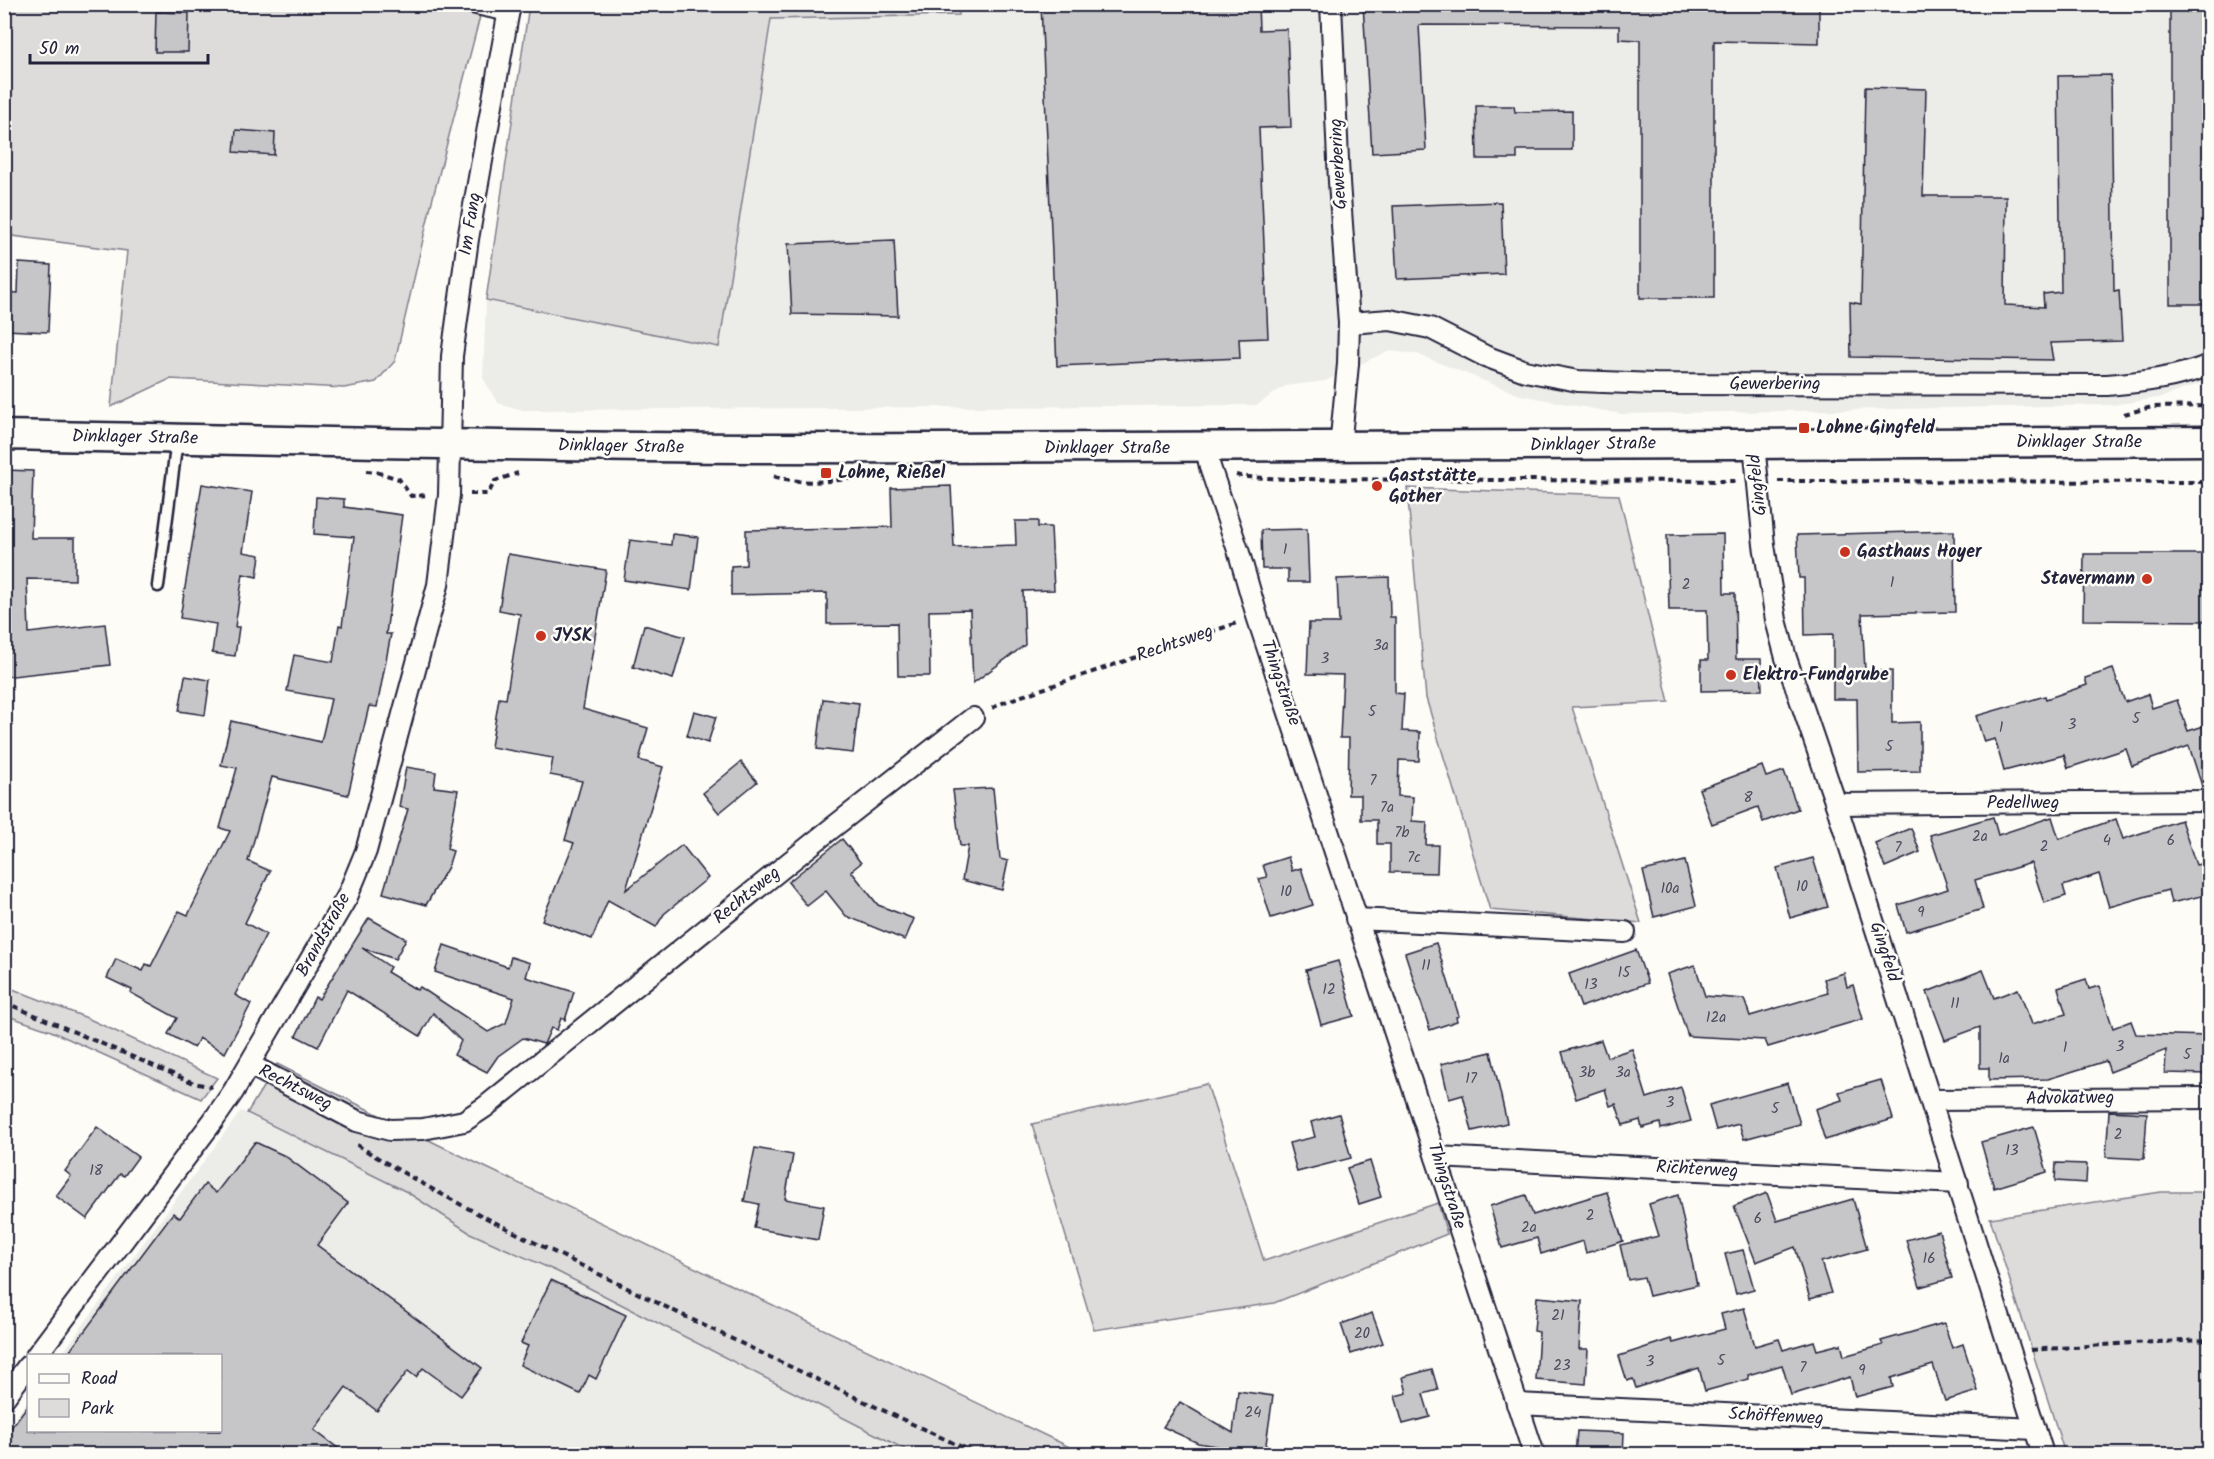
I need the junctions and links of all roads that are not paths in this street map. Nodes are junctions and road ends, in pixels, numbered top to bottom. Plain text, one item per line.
1 (476, 4) edge
2 (1331, 4) edge
3 (509, 8) edge
4 (1349, 323) junction
5 (2210, 365) edge
6 (4, 435) edge
7 (177, 439) junction
8 (2210, 441) edge
9 (1754, 444) junction
10 (451, 445) junction
11 (1206, 448) junction
12 (1340, 448) junction
13 (158, 586) dead end
14 (972, 718) road end
15 (2210, 801) edge
16 (1836, 804) junction
17 (1356, 919) junction
18 (1625, 932) dead end
19 (250, 1065) junction
20 (2210, 1098) edge
21 (1931, 1100) junction
22 (1436, 1157) junction
23 (1958, 1183) junction
24 (37, 1354) edge
25 (27, 1367) edge
26 (4, 1398) edge
27 (1517, 1404) junction
28 (2035, 1429) junction
29 (1534, 1455) edge
30 (2043, 1455) edge

1 - 3 street
2 - 4 street, Gewerbering
3 - 10 street, Im Fang
4 - 5 street, Gewerbering
4 - 12 street, Gewerbering
6 - 7 main road, Dinklager Straße
7 - 10 main road, Dinklager Straße
7 - 13 lane
8 - 9 main road, Dinklager Straße
9 - 12 main road, Dinklager Straße
9 - 16 street, Gingfeld
10 - 11 main road, Dinklager Straße
10 - 19 street, Brandstraße
11 - 12 main road, Dinklager Straße
11 - 17 street, Thingstraße
14 - 19 street, Rechtsweg
15 - 16 street, Pedellweg
16 - 21 street, Gingfeld
17 - 18 street
17 - 22 street, Thingstraße
19 - 24 street, Brandstraße
20 - 21 street, Advokatweg
21 - 23 street, Gingfeld
22 - 23 street, Richterweg
22 - 27 street, Thingstraße
23 - 28 street, Gingfeld
25 - 26 street
27 - 28 street, Schöffenweg
27 - 29 street, Thingstraße
28 - 30 street, Gingfeld

